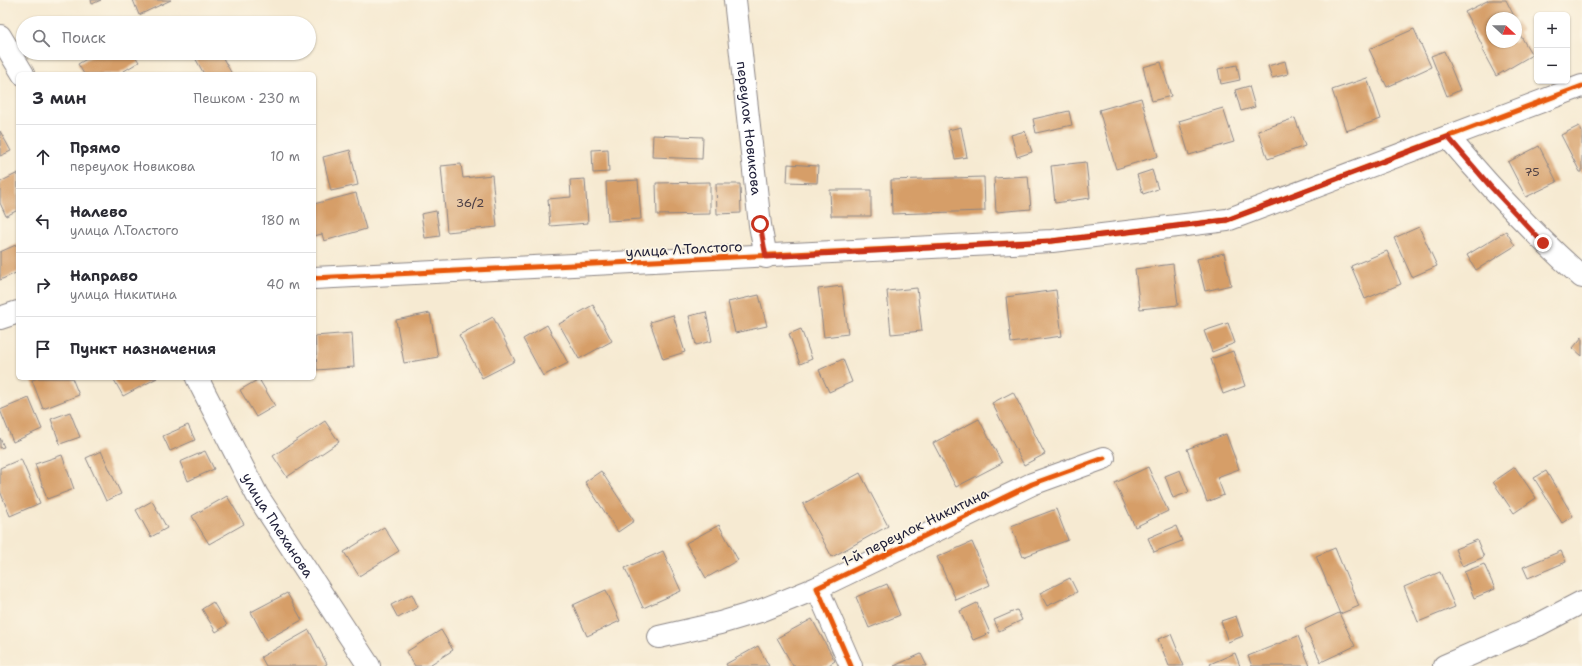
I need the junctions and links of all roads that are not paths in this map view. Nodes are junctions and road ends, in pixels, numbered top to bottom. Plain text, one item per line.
1 (735, 0) edge
2 (0, 36) edge
3 (22, 72) edge
4 (1582, 86) edge
5 (1448, 137) junction
6 (766, 257) junction
7 (1582, 277) edge
8 (316, 278) edge
9 (16, 313) edge
10 (0, 318) edge
11 (198, 380) edge
12 (1104, 458) dead end
13 (817, 588) junction
14 (1582, 602) edge
15 (659, 637) dead end
16 (369, 666) edge
17 (851, 666) edge
18 (1444, 666) edge

1 - 6 street, переулок Новикова
2 - 3 street
4 - 5 street, улица Л.Толстого
5 - 6 street, улица Л.Толстого
5 - 7 street
6 - 8 street, улица Л.Толстого
9 - 10 street
11 - 16 street, улица Плеханова
12 - 13 street, 1-й переулок Никитина
13 - 15 street, 1-й переулок Никитина
13 - 17 street
14 - 18 street

